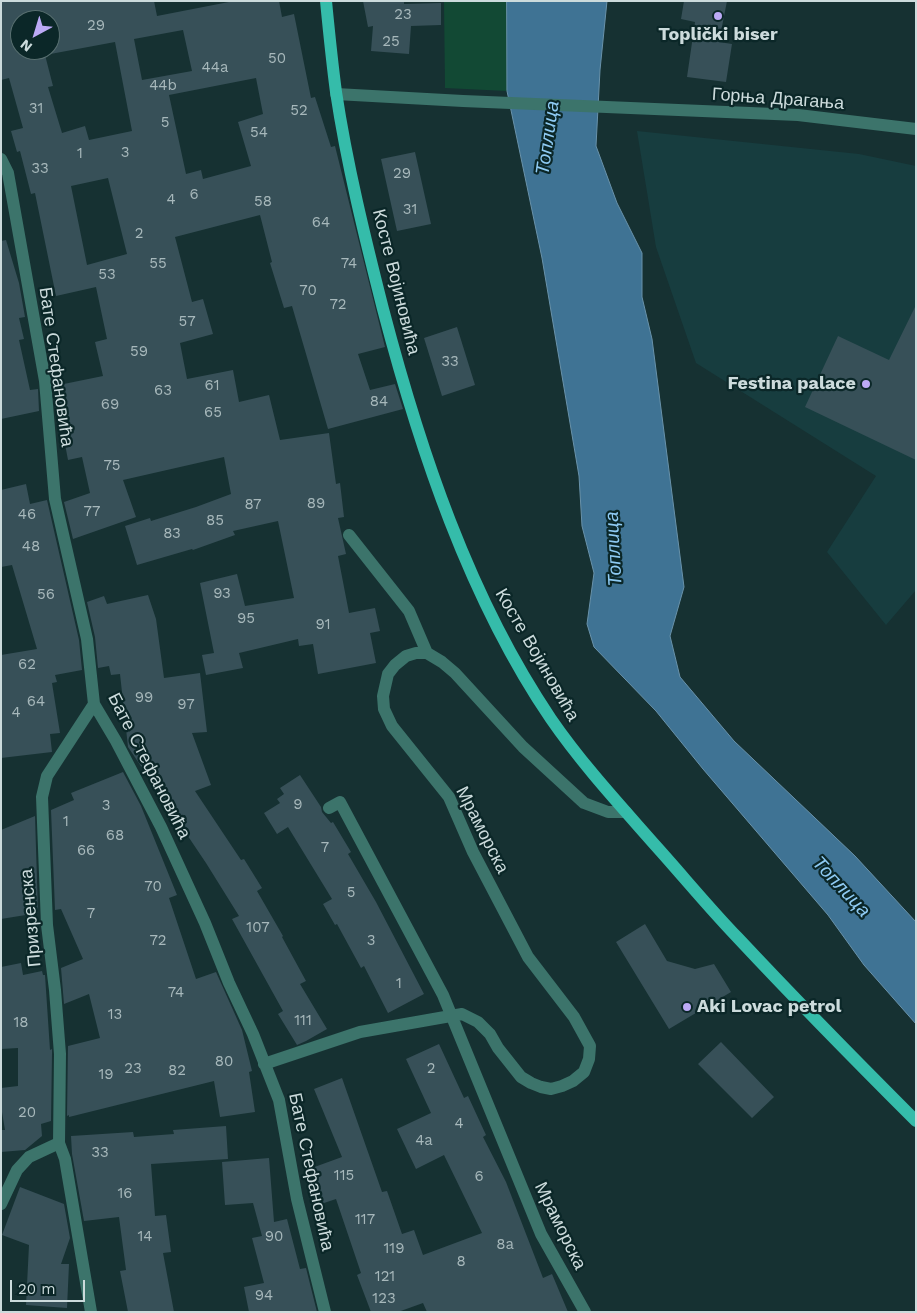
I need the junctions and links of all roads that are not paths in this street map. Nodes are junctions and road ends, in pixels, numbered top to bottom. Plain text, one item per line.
1 (326, 1) edge
2 (336, 94) junction
3 (916, 129) edge
4 (1, 159) edge
5 (348, 535) dead end
6 (427, 653) junction
7 (94, 704) junction
8 (329, 808) dead end
9 (626, 812) junction
10 (452, 1015) junction
11 (264, 1064) junction
12 (916, 1121) edge
13 (59, 1143) junction
14 (1, 1204) edge
15 (91, 1312) edge
16 (325, 1312) edge
17 (585, 1312) edge

1 - 2 main road, Косте Војиновића
2 - 3 street, Горња Драгања
2 - 9 main road, Косте Војиновића
4 - 7 street, Бате Стефановића
5 - 6 street
6 - 9 street
6 - 10 street, Мраморска
7 - 11 street, Бате Стефановића
7 - 13 street, Призренска
8 - 10 street, Мраморска
9 - 12 main road, Косте Војиновића
10 - 11 street, Мраморска
10 - 17 street, Мраморска
11 - 16 street, Бате Стефановића
13 - 14 street
13 - 15 street, Призренска

